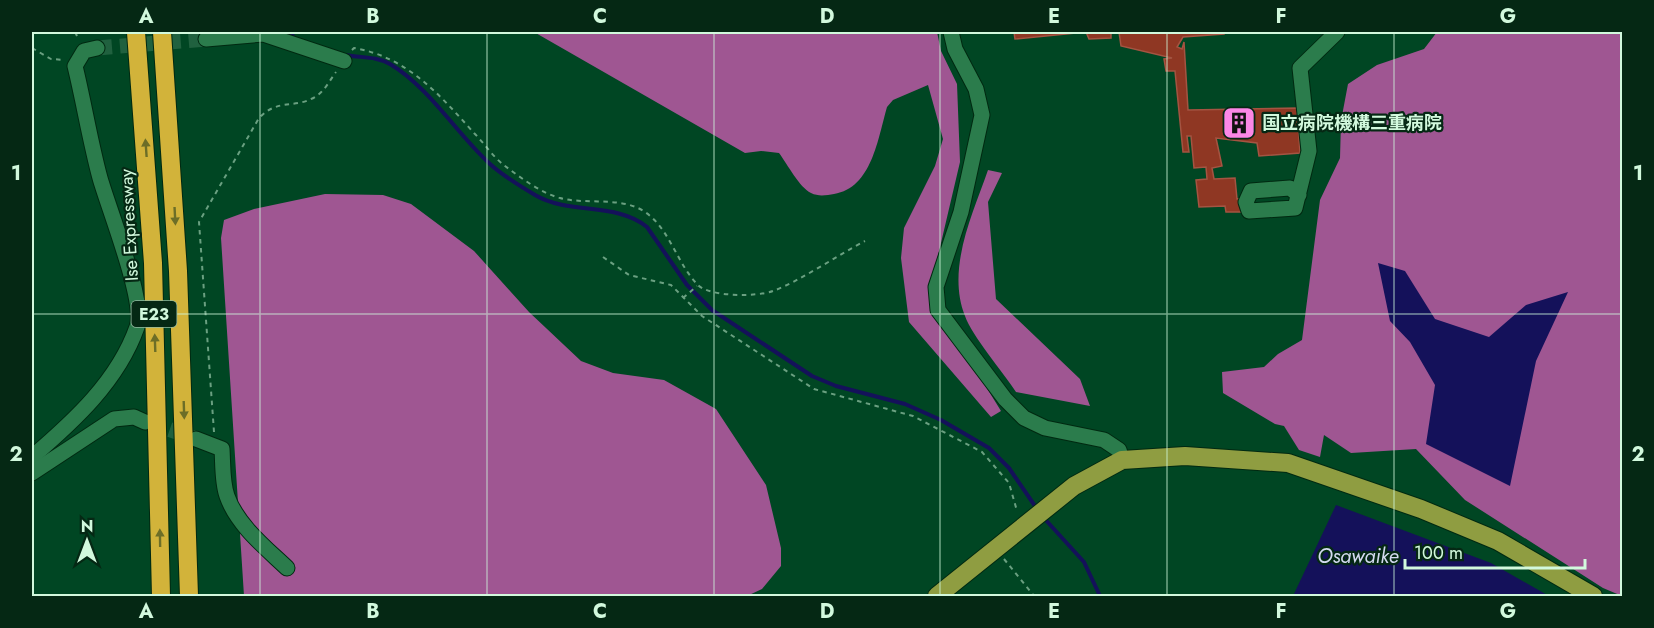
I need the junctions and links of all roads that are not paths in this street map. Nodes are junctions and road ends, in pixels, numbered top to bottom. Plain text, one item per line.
1 (136, 32) edge
2 (162, 32) edge
3 (951, 32) edge
4 (1337, 32) edge
5 (250, 33) edge
6 (206, 39) tunnel mouth
7 (97, 48) tunnel mouth
8 (344, 61) road end
9 (1299, 195) dead end
10 (145, 422) tunnel mouth
11 (196, 439) tunnel mouth
12 (32, 457) edge
13 (1122, 460) junction
14 (32, 473) edge
15 (287, 568) dead end
16 (161, 597) edge
17 (189, 597) edge
18 (937, 597) edge
19 (1593, 597) edge

16 -> 1 highway, Ise Expressway / E23
2 -> 17 highway, E23
3 - 13 street
4 - 9 street
5 - 6 street
5 - 8 street
7 - 12 street
10 - 14 street
11 - 15 street
13 - 18 main road
13 - 19 main road

